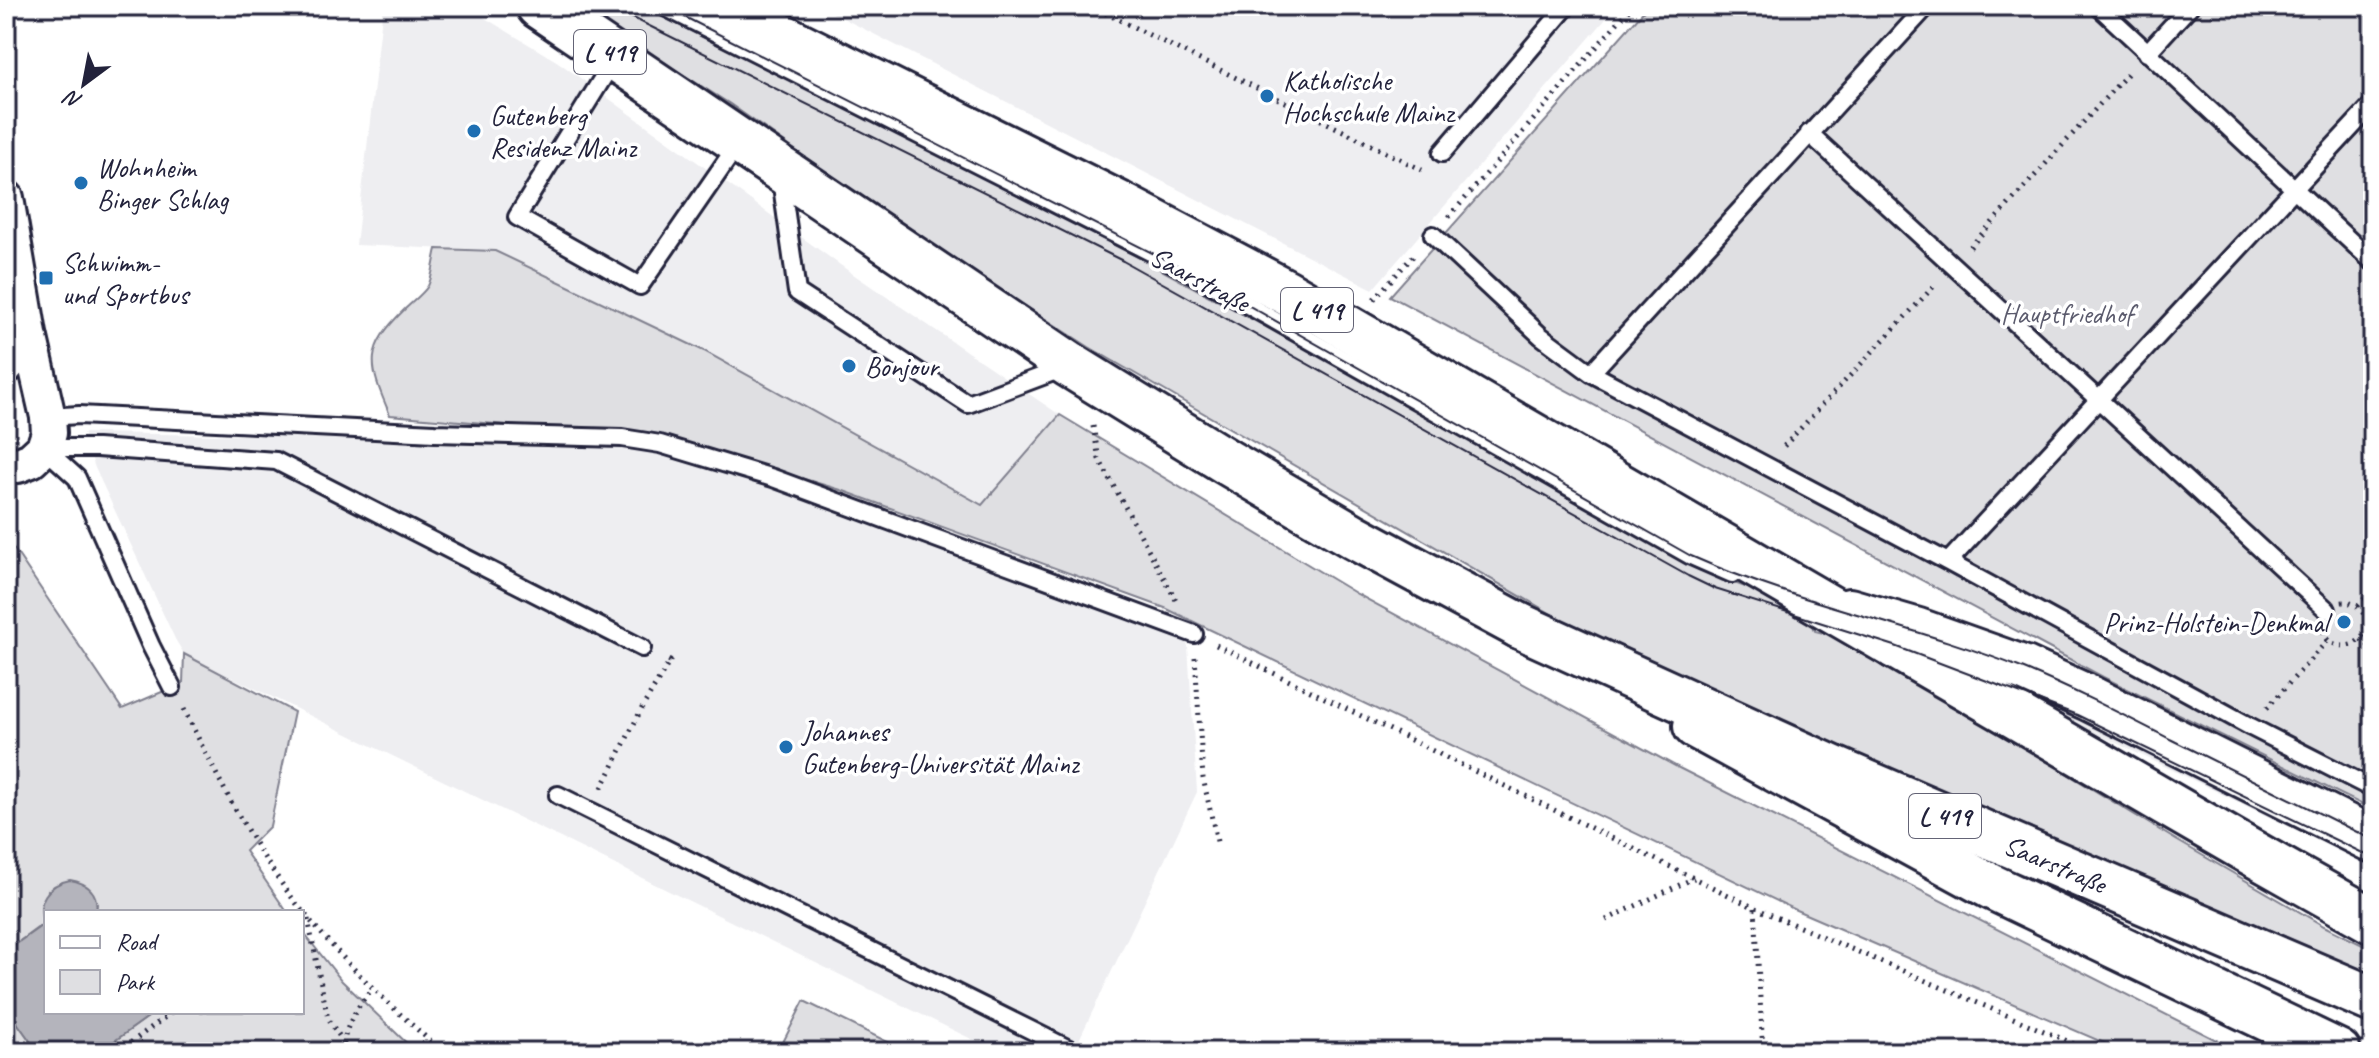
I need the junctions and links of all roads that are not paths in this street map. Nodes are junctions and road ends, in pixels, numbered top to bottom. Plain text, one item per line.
1 (539, 6) edge
2 (663, 6) edge
3 (721, 6) edge
4 (1567, 6) edge
5 (1927, 6) edge
6 (2098, 6) edge
7 (2190, 6) edge
8 (2147, 53) junction
9 (616, 56) junction
10 (2373, 104) edge
11 (1809, 133) junction
12 (741, 141) junction
13 (1442, 153) road end
14 (779, 166) junction
15 (2294, 189) junction
16 (6, 198) edge
17 (1433, 235) road end
18 (2373, 262) edge
19 (29, 334) junction
20 (1070, 365) junction
21 (6, 366) edge
22 (1591, 373) junction
23 (2098, 400) junction
24 (46, 432) junction
25 (6, 464) edge
26 (1948, 562) junction
27 (1817, 603) junction
28 (2327, 610) dead end
29 (1520, 626) junction
30 (1194, 634) road end
31 (642, 648) dead end
32 (172, 687) road end
33 (2373, 789) edge
34 (558, 795) dead end
35 (2373, 840) edge
36 (2373, 921) edge
37 (2373, 1000) edge
38 (1075, 1052) edge
39 (2338, 1052) edge

1 - 9 main road, Saarstraße / L 419
2 - 27 lane, Saarstraße
3 - 27 main road, Saarstraße / L 419
4 - 13 lane
5 - 11 lane
6 - 8 lane
7 - 8 lane
8 - 15 lane
9 - 12 main road, Saarstraße / L 419
9 - 12 lane
10 - 15 lane
11 - 22 lane
11 - 23 lane
12 - 14 main road, Saarstraße / L 419
14 - 20 main road, Saarstraße / L 419
14 - 20 lane
15 - 18 lane
15 - 23 lane
16 - 19 street
17 - 22 lane
19 - 21 street
19 - 24 street
20 - 29 main road, Saarstraße / L 419
22 - 26 lane
23 - 26 lane
23 - 28 lane
24 - 25 street
24 - 30 lane
24 - 31 lane
24 - 32 lane
26 - 33 lane
27 - 35 main road, Saarstraße
27 - 36 main road, Saarstraße / L 419
29 - 37 main road, Saarstraße / L 419
29 - 39 main road, Saarstraße
34 - 38 lane

